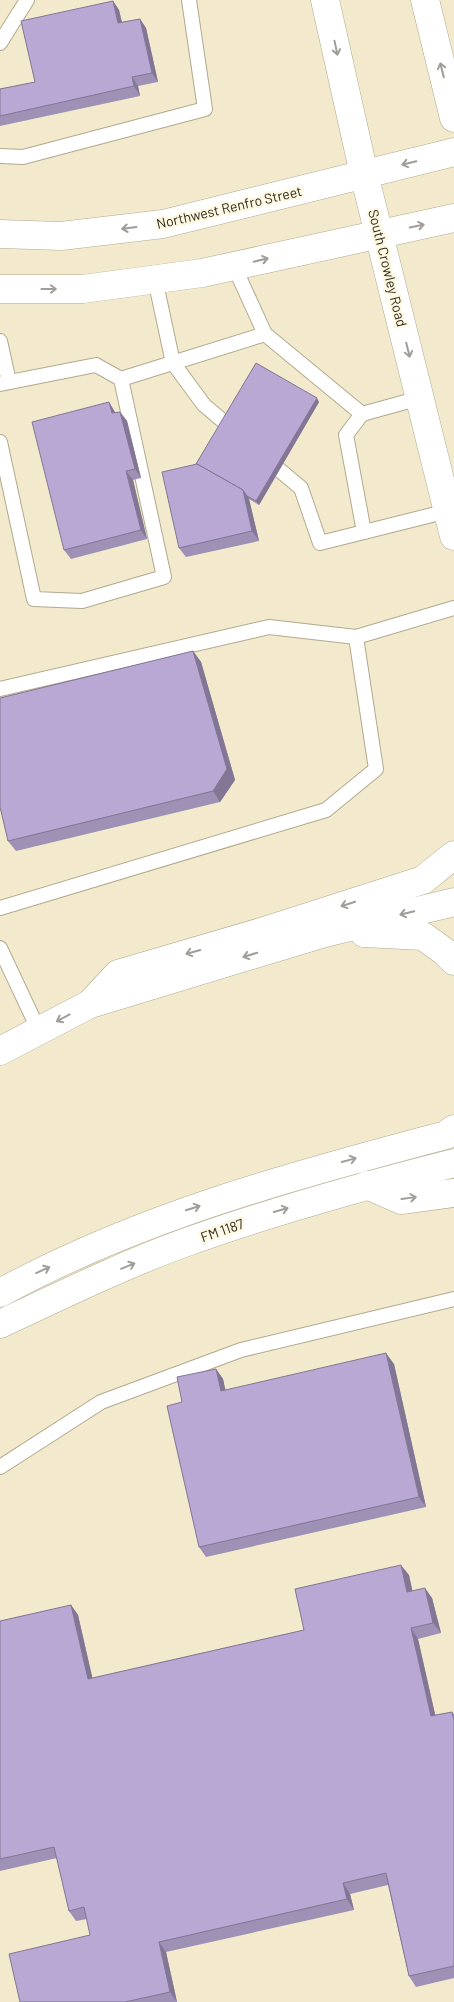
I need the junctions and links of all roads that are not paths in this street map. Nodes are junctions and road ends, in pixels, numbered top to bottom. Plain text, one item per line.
1 (26, 0) edge
2 (189, 0) edge
3 (325, 0) edge
4 (425, 0) edge
5 (0, 43) edge
6 (454, 118) edge
7 (454, 152) edge
8 (0, 156) edge
9 (364, 174) junction
10 (454, 218) edge
11 (0, 234) edge
12 (379, 234) junction
13 (234, 266) junction
14 (155, 280) junction
15 (0, 289) edge
16 (265, 334) junction
17 (0, 341) edge
18 (173, 363) junction
19 (122, 379) junction
20 (4, 383) edge
21 (420, 398) junction
22 (362, 414) junction
23 (0, 442) edge
24 (451, 523) edge
25 (364, 532) junction
26 (454, 608) edge
27 (356, 637) junction
28 (0, 689) edge
29 (454, 855) edge
30 (454, 902) edge
31 (0, 908) edge
32 (321, 934) junction
33 (0, 948) edge
34 (454, 961) edge
35 (90, 1004) junction
36 (39, 1032) junction
37 (0, 1051) edge
38 (454, 1129) edge
39 (454, 1164) edge
40 (368, 1185) junction
41 (454, 1193) edge
42 (0, 1293) edge
43 (454, 1299) edge
44 (0, 1324) edge
45 (0, 1467) edge

1 - 5 lane
2 - 8 lane
3 -> 9 main road, South Crowley Road
6 -> 4 main road
7 -> 9 main road, Northwest Renfro Street
9 -> 11 main road, Northwest Renfro Street
9 - 12 main road, South Crowley Road
12 -> 10 main road
13 -> 12 main road
12 -> 21 main road, South Crowley Road
13 - 14 main road
13 - 16 lane
15 -> 14 main road
14 - 18 lane
16 - 18 lane
16 - 22 lane
17 - 20 lane
18 - 19 lane
18 - 25 lane
19 - 20 lane
19 - 23 lane
21 - 22 lane
21 - 24 main road, South Crowley Road
22 - 25 lane
24 - 25 lane
26 - 27 lane
27 - 28 lane
27 - 31 lane
29 -> 35 main road
30 -> 32 main road
32 - 34 main road
32 -> 35 main road
33 - 36 lane
35 -> 36 main road
36 - 37 main road
42 -> 38 main road
39 - 40 main road, FM 1187 / FM 1187
40 -> 41 main road
44 -> 40 main road, FM 1187 / FM 1187
43 - 45 lane

